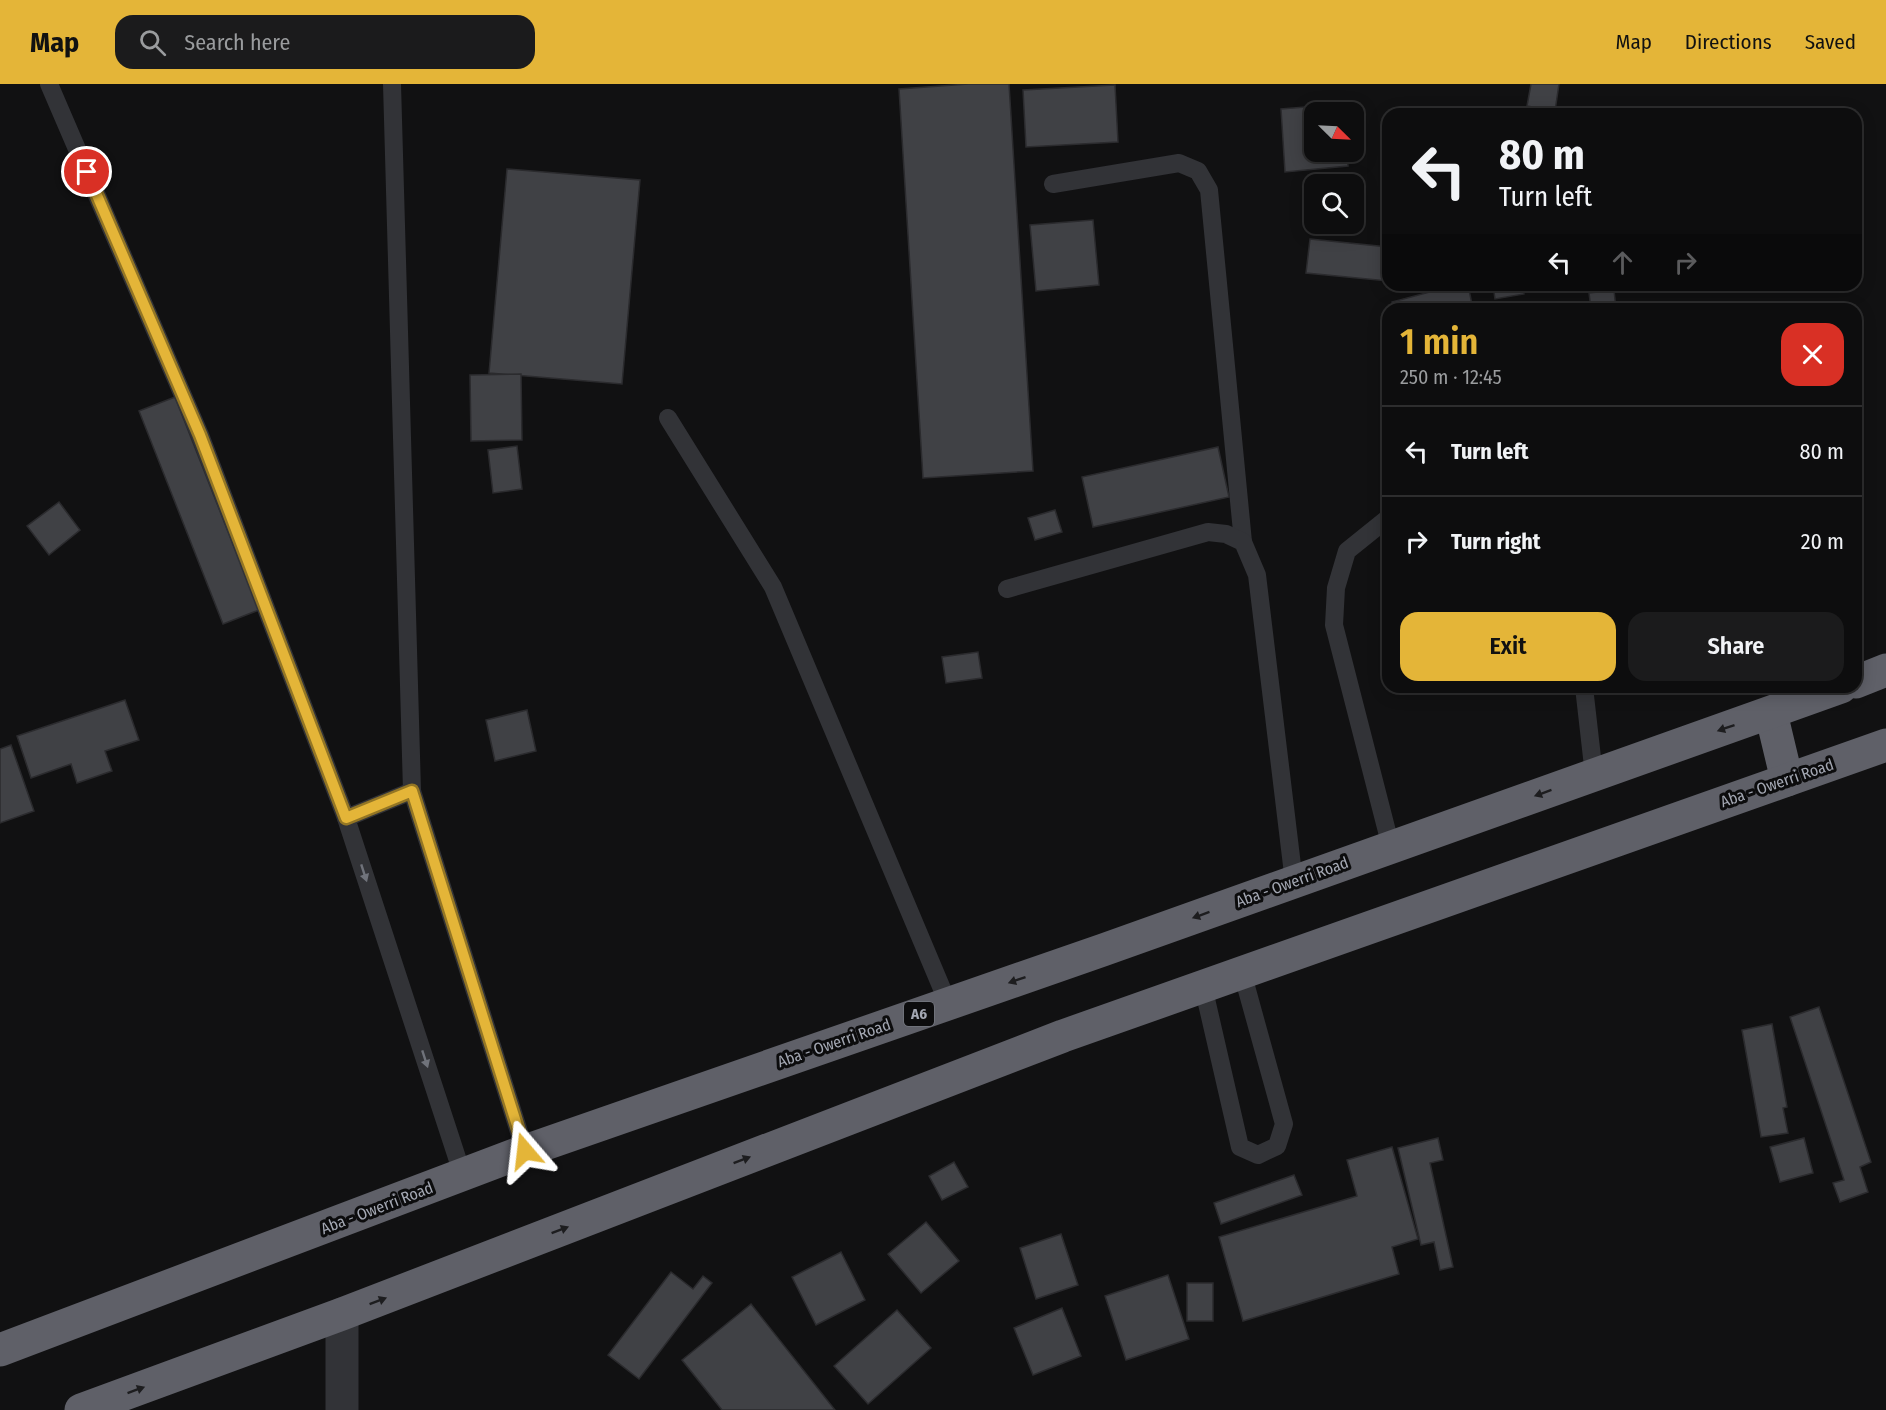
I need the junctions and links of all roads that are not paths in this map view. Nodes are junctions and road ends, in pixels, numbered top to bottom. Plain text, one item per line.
1 (49, 84) edge
2 (392, 84) edge
3 (1053, 184) dead end
4 (668, 418) dead end
5 (1382, 523) edge
6 (1243, 542) junction
7 (1007, 589) dead end
8 (1886, 670) edge
9 (1862, 680) edge
10 (1585, 693) edge
11 (1824, 693) edge
12 (1771, 712) junction
13 (1886, 745) edge
14 (1594, 775) junction
15 (1787, 780) junction
16 (412, 791) junction
17 (346, 818) junction
18 (1390, 848) junction
19 (1294, 882) junction
20 (1242, 972) junction
21 (1203, 986) junction
22 (948, 1003) junction
23 (525, 1151) junction
24 (463, 1176) junction
25 (342, 1314) junction
26 (0, 1350) edge
27 (81, 1410) edge
28 (342, 1410) edge

1 - 17 lane
2 - 16 lane
3 - 6 lane
4 - 22 lane
5 - 18 lane
6 - 7 lane
6 - 19 lane
8 - 9 highway
10 - 14 lane
11 - 12 highway, Aba - Owerri Road / A6
12 -> 14 highway, Aba - Owerri Road / A6
12 - 15 highway
13 - 15 highway, Aba - Owerri Road
14 -> 18 highway, Aba - Owerri Road / A6
15 - 20 highway, Aba - Owerri Road
16 - 17 lane
16 - 23 lane
17 -> 24 lane
18 - 19 highway, Aba - Owerri Road / A6
19 -> 22 highway, Aba - Owerri Road / A6
20 - 21 highway, Aba - Owerri Road
20 - 21 lane
25 -> 21 highway, Aba - Owerri Road
22 - 23 highway, Aba - Owerri Road / A6
23 - 24 highway, Aba - Owerri Road / A6
24 - 26 highway, Aba - Owerri Road / A6
27 -> 25 highway, Aba - Owerri Road
25 - 28 street

